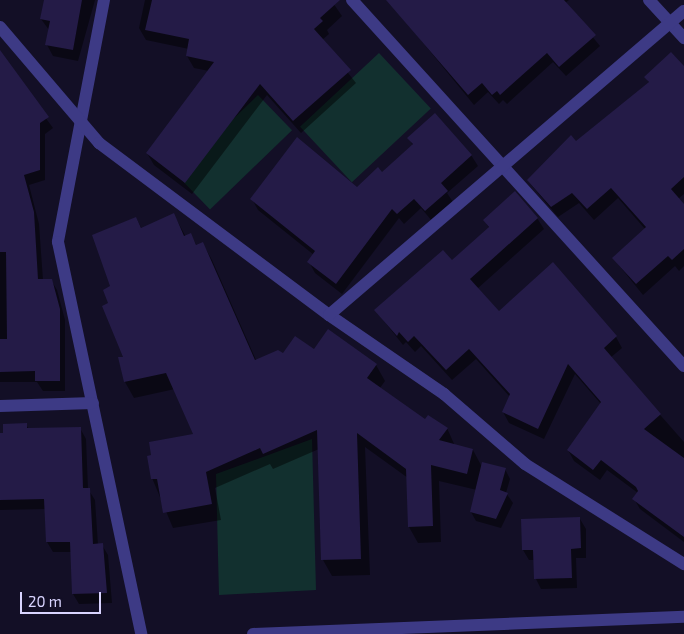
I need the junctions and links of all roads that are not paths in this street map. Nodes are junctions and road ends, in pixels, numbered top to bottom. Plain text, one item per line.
1 (104, 0) edge
2 (352, 0) edge
3 (649, 0) edge
4 (684, 11) edge
5 (670, 23) junction
6 (0, 27) edge
7 (684, 38) edge
8 (81, 124) junction
9 (504, 165) junction
10 (330, 315) junction
11 (684, 366) edge
12 (93, 403) junction
13 (0, 406) edge
14 (684, 564) edge
15 (684, 617) edge
16 (549, 628) edge
17 (141, 634) edge
18 (253, 634) edge

1 - 8 street
2 - 9 street
3 - 5 street
4 - 5 street
5 - 7 street
5 - 9 street
6 - 8 street
8 - 10 street
8 - 12 street
9 - 10 street
9 - 11 street
10 - 14 street
12 - 13 street
12 - 17 street
15 - 16 street
16 - 18 street

